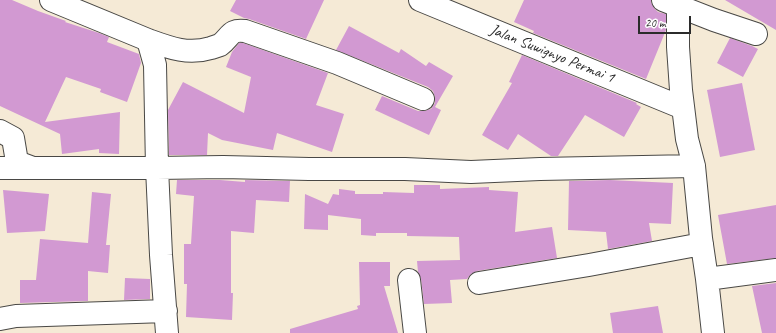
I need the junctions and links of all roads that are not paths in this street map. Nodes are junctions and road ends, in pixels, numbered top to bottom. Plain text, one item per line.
1 (51, 0) edge
2 (420, 0) edge
3 (670, 3) edge
4 (756, 34) dead end
5 (148, 40) junction
6 (423, 99) dead end
7 (683, 108) junction
8 (0, 131) edge
9 (694, 166) junction
10 (0, 168) edge
11 (33, 168) junction
12 (157, 168) junction
13 (702, 244) junction
14 (776, 270) edge
15 (708, 279) junction
16 (409, 280) dead end
17 (479, 283) dead end
18 (166, 311) junction
19 (0, 319) edge
20 (167, 333) edge
21 (415, 333) edge
22 (713, 333) edge

1 - 5 street
2 - 7 street, Jalan Suwignyo Permai 1
3 - 4 street
3 - 7 street
5 - 6 street
5 - 12 street
7 - 9 street
8 - 11 street
9 - 12 street
9 - 13 street
10 - 11 street
11 - 12 street
12 - 18 street
13 - 15 street
13 - 17 street
14 - 15 street
15 - 22 street
16 - 21 street
18 - 19 street
18 - 20 street

